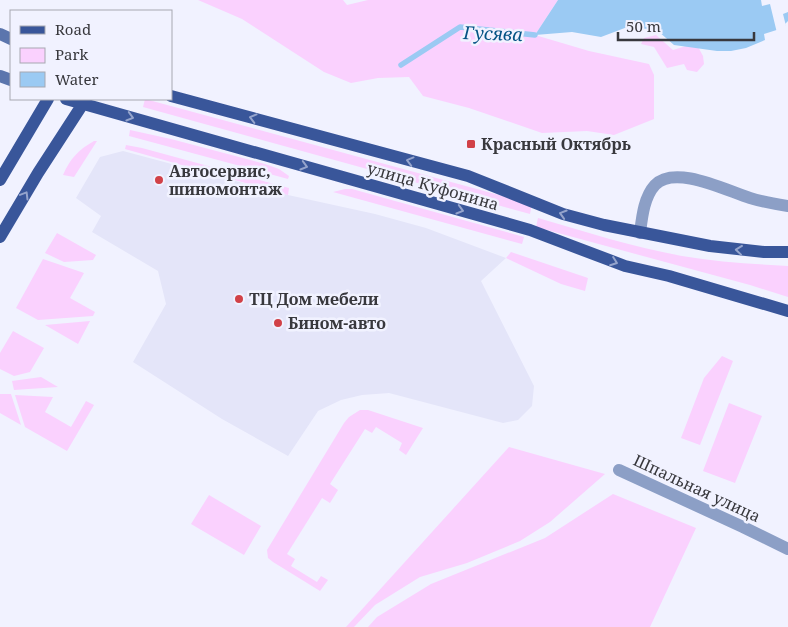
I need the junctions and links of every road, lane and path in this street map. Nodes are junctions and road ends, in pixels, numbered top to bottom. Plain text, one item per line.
1 (172, 96) edge
2 (47, 100) edge
3 (85, 101) edge
4 (0, 180) edge
5 (788, 206) edge
6 (640, 233) junction
7 (0, 237) edge
8 (788, 252) edge
9 (788, 311) edge
10 (620, 470) dead end
11 (788, 550) edge

6 -> 1 main road, улица Куфонина
2 - 4 main road
7 -> 3 main road
3 -> 9 main road, улица Куфонина
5 - 6 street
8 -> 6 main road, улица Куфонина
10 - 11 street, Шпальная улица

